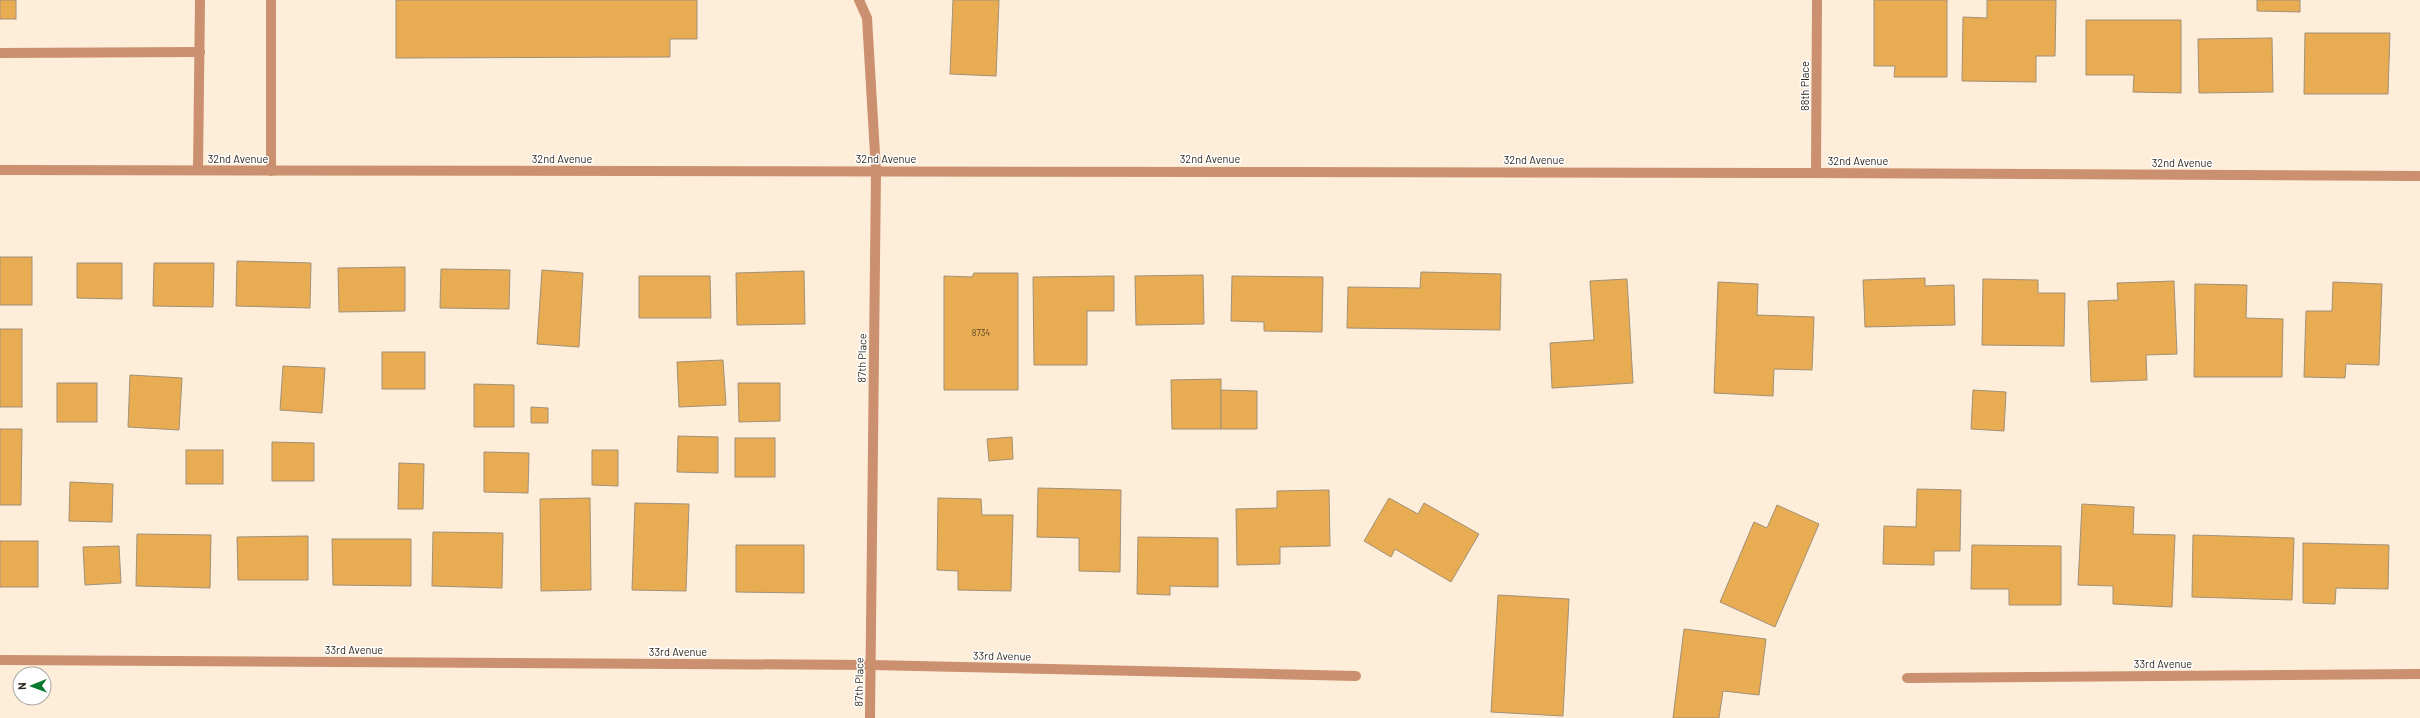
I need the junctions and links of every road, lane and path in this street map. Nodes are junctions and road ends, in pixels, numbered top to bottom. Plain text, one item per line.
1 (200, 0) edge
2 (271, 0) edge
3 (859, 0) edge
4 (1818, 0) edge
5 (200, 52) junction
6 (0, 53) edge
7 (0, 170) edge
8 (198, 170) junction
9 (271, 171) junction
10 (876, 171) junction
11 (1816, 173) junction
12 (2420, 176) edge
13 (0, 660) edge
14 (871, 665) junction
15 (2420, 674) edge
16 (1356, 676) dead end
17 (1907, 678) dead end
18 (870, 718) edge

1 - 5 street
2 - 9 street
3 - 10 street, 87th Place
4 - 11 street, 88th Place
5 - 6 street
5 - 8 street
7 - 8 street, 32nd Avenue
8 - 9 street, 32nd Avenue
9 - 10 street, 32nd Avenue
10 - 11 street, 32nd Avenue
10 - 14 street, 87th Place
11 - 12 street, 32nd Avenue
13 - 14 street, 33rd Avenue
14 - 16 street, 33rd Avenue
14 - 18 street, 87th Place
15 - 17 street, 33rd Avenue

